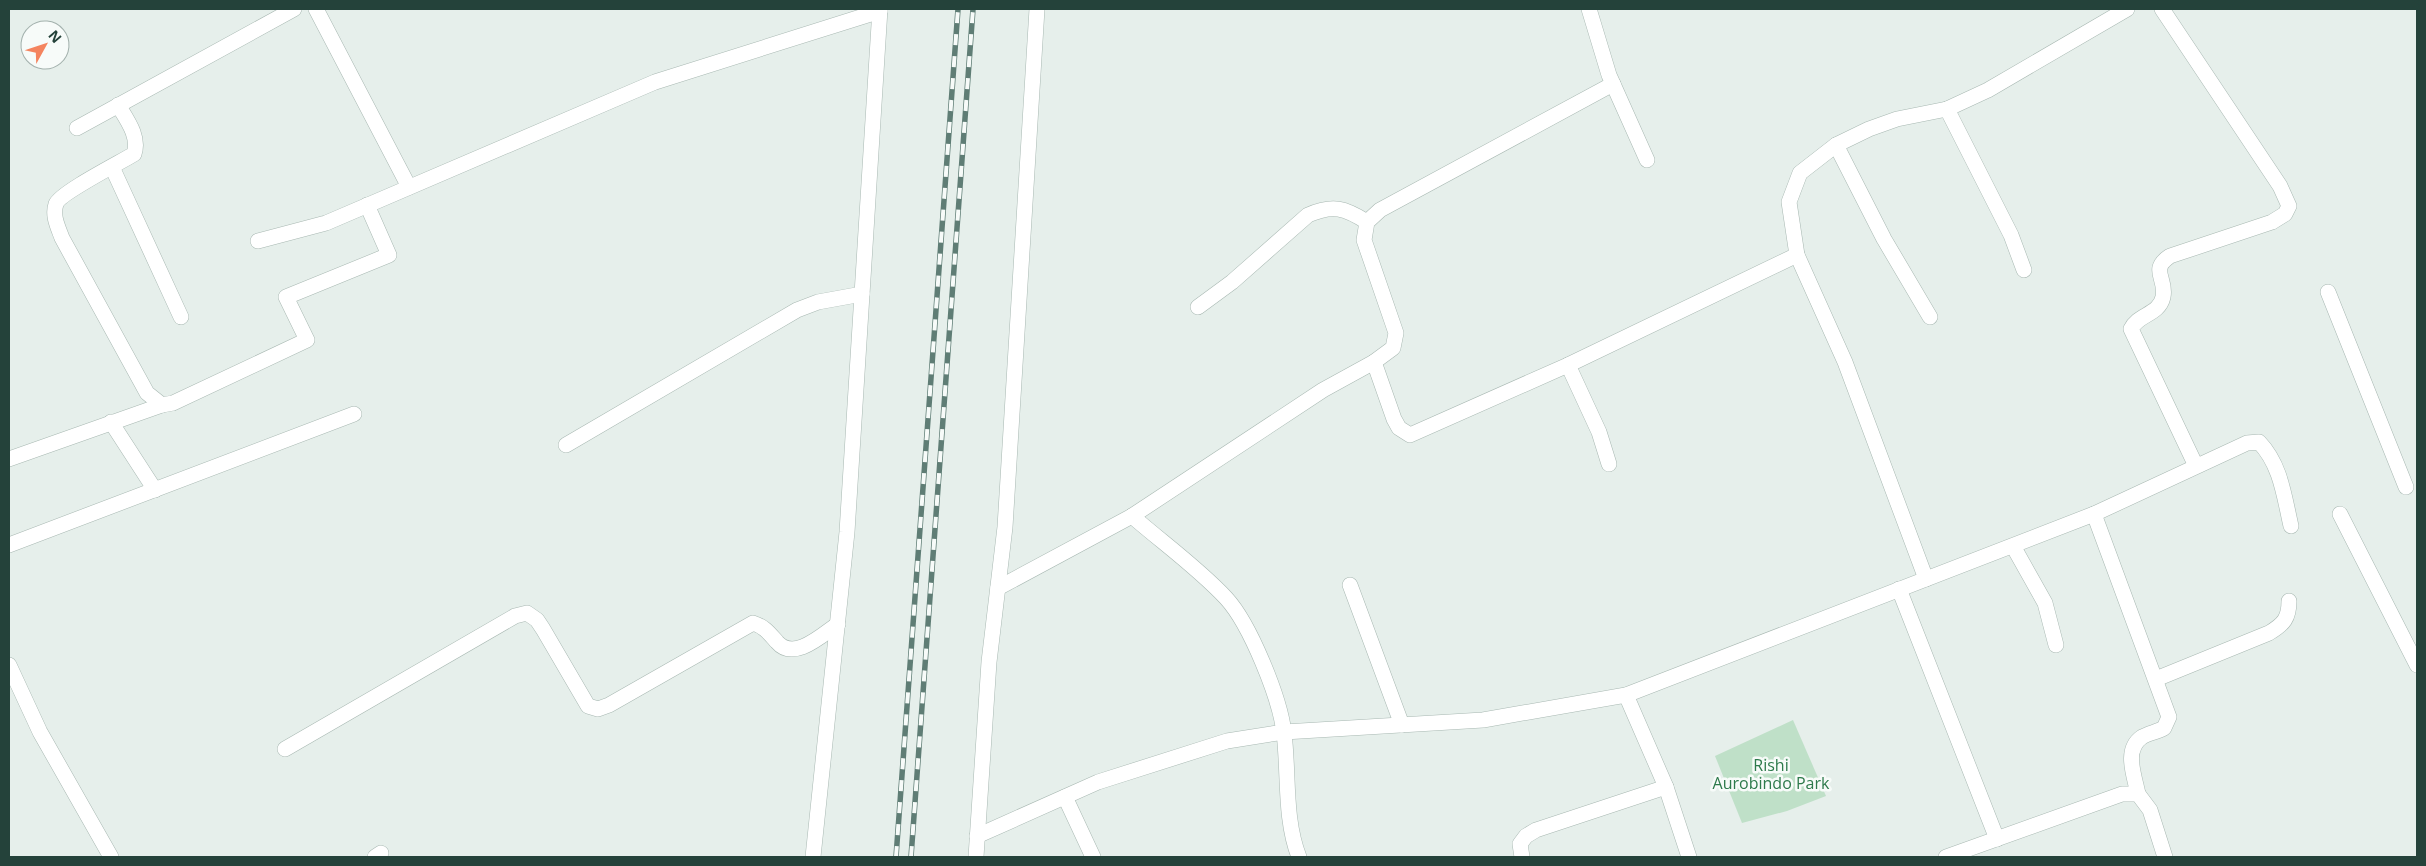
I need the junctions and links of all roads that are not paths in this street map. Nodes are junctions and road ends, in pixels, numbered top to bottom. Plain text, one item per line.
1 (294, 9) edge
2 (316, 9) edge
3 (1037, 9) edge
4 (1589, 9) edge
5 (2127, 9) edge
6 (2162, 9) edge
7 (880, 10) edge
8 (1613, 84) junction
9 (118, 104) junction
10 (1947, 109) junction
11 (77, 128) dead end
12 (1836, 144) junction
13 (1648, 160) dead end
14 (112, 167) junction
15 (409, 188) junction
16 (368, 206) junction
17 (1367, 222) junction
18 (258, 241) dead end
19 (1797, 255) junction
20 (2024, 270) dead end
21 (2328, 292) dead end
22 (862, 294) junction
23 (1198, 307) dead end
24 (1930, 317) dead end
25 (181, 318) dead end
26 (1374, 362) junction
27 (1568, 365) junction
28 (162, 405) junction
29 (354, 414) dead end
30 (111, 422) junction
31 (566, 445) dead end
32 (9, 459) edge
33 (1609, 464) dead end
34 (2196, 466) junction
35 (2406, 487) dead end
36 (155, 490) junction
37 (2094, 514) junction
38 (2340, 514) dead end
39 (1132, 516) junction
40 (2291, 526) dead end
41 (9, 545) edge
42 (2013, 546) junction
43 (1926, 579) junction
44 (1350, 585) dead end
45 (998, 588) junction
46 (1898, 589) junction
47 (2289, 601) dead end
48 (838, 624) junction
49 (2056, 645) dead end
50 (9, 665) edge
51 (2417, 665) edge
52 (2156, 679) junction
53 (1626, 695) junction
54 (1402, 725) junction
55 (1284, 732) junction
56 (285, 748) dead end
57 (1666, 787) junction
58 (2138, 794) junction
59 (1064, 797) junction
60 (977, 836) junction
61 (1997, 839) junction
62 (111, 857) edge
63 (813, 857) edge
64 (976, 857) edge
65 (1093, 857) edge
66 (1299, 857) edge
67 (1522, 857) edge
68 (1688, 857) edge
69 (1946, 857) edge
70 (2165, 857) edge

1 - 9 street
2 - 15 street
3 - 45 street
4 - 8 street
5 - 10 street
6 - 34 street
7 - 15 street
7 - 22 street
8 - 13 street
8 - 17 street
9 - 11 street
9 - 14 street
10 - 12 street
10 - 20 street
12 - 19 street
12 - 24 street
14 - 25 street
14 - 28 street
15 - 16 street
16 - 18 street
16 - 28 street
17 - 23 street
17 - 26 street
19 - 27 street
19 - 43 street
21 - 35 street
22 - 31 street
22 - 48 street
26 - 27 street
26 - 39 street
27 - 33 street
28 - 30 street
29 - 36 street
30 - 32 street
30 - 36 street
34 - 37 street
34 - 40 street
36 - 41 street
37 - 42 street
37 - 52 street
38 - 51 street
39 - 45 street
39 - 55 street
42 - 43 street
42 - 49 street
43 - 46 street
44 - 54 street
45 - 60 street
46 - 53 street
46 - 61 street
47 - 52 street
48 - 56 street
48 - 63 street
50 - 62 street
52 - 58 street
53 - 54 street
53 - 57 street
54 - 55 street
55 - 59 street
55 - 66 street
57 - 67 street
57 - 68 street
58 - 61 street
58 - 70 street
59 - 60 street
59 - 65 street
60 - 64 street
61 - 69 street

